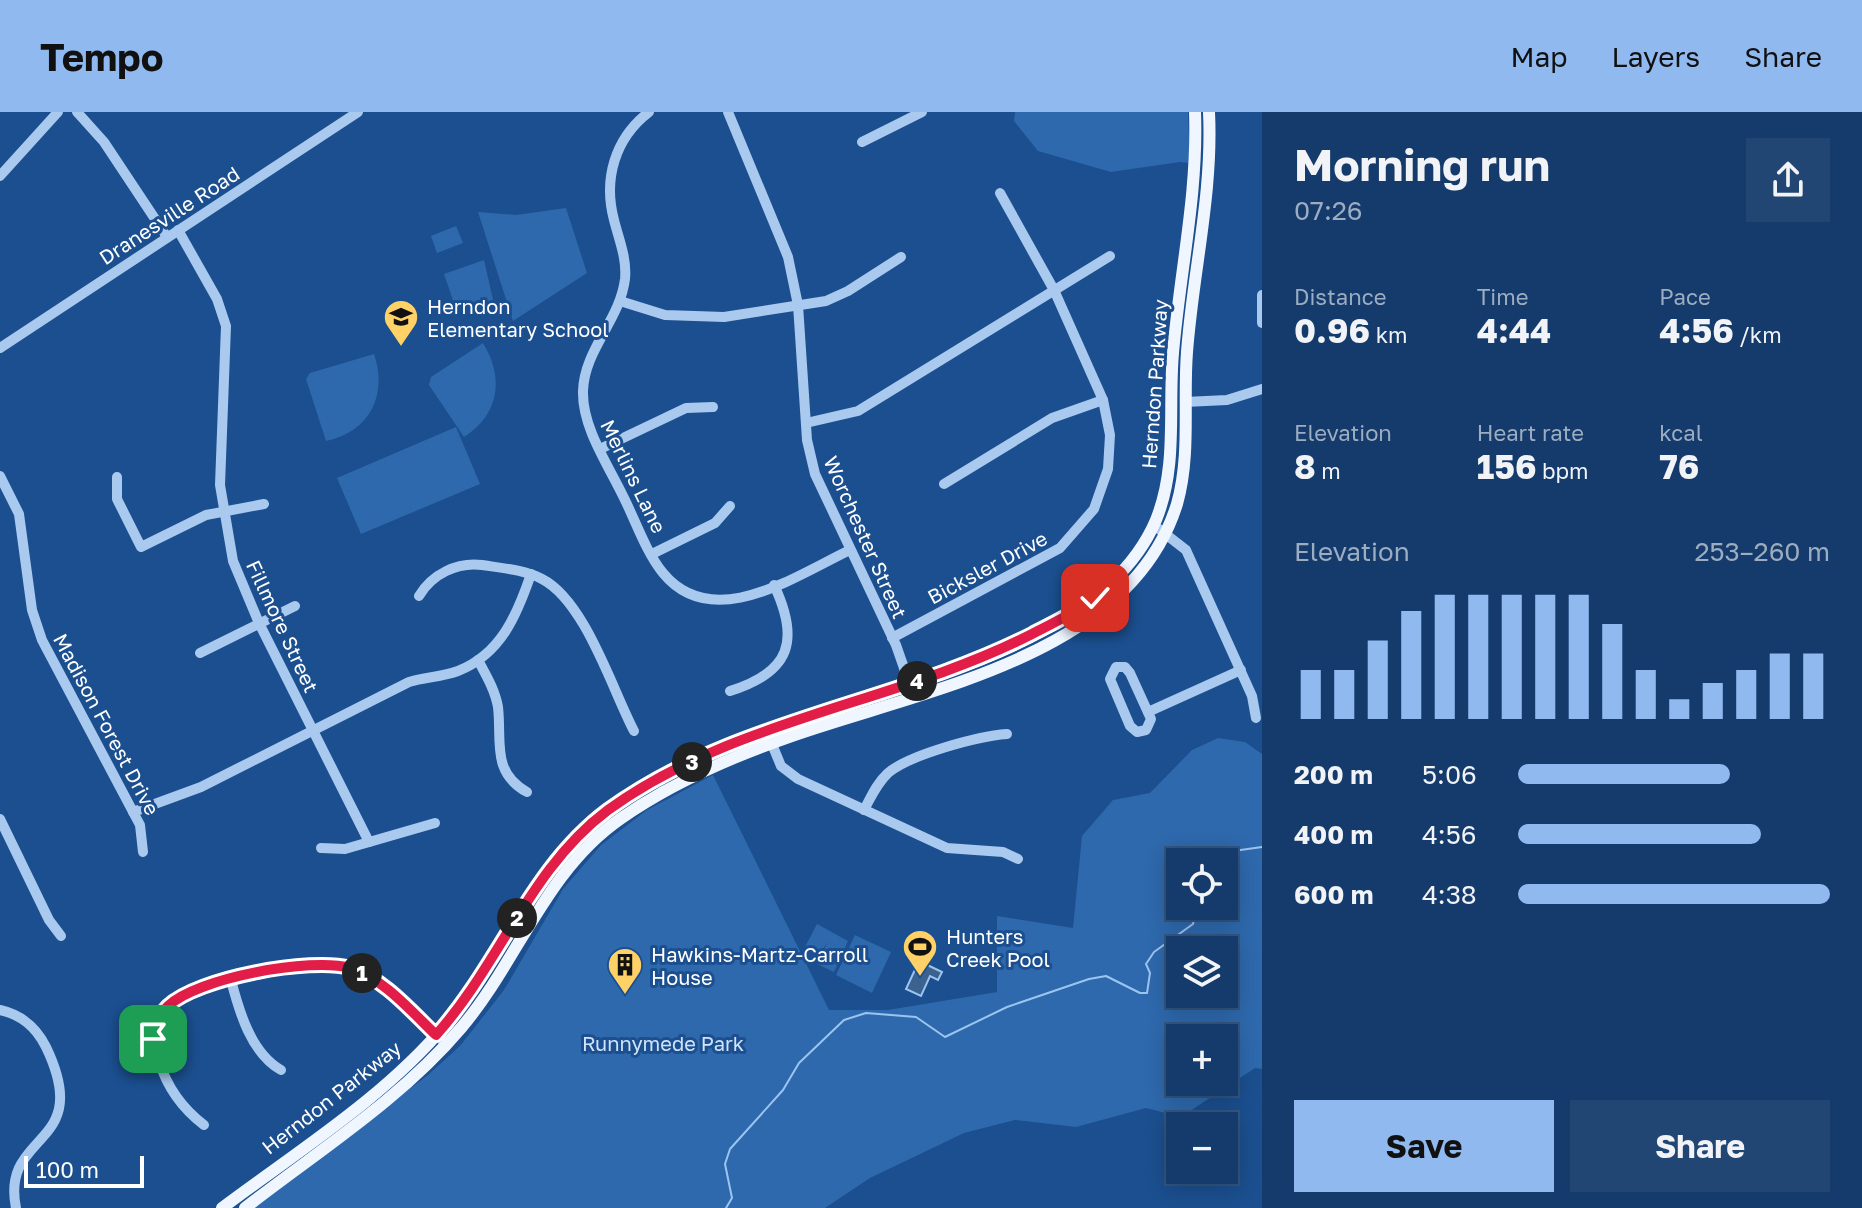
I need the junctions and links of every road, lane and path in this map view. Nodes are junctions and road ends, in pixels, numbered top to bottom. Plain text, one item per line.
1 (58, 112) edge
2 (77, 112) edge
3 (358, 112) edge
4 (649, 112) edge
5 (728, 112) edge
6 (922, 112) edge
7 (1195, 112) edge
8 (1209, 112) edge
9 (862, 142) dead end
10 (0, 176) edge
11 (1000, 193) dead end
12 (178, 230) junction
13 (167, 237) junction
14 (1110, 256) dead end
15 (901, 257) dead end
16 (1054, 290) junction
17 (1262, 295) edge
18 (620, 301) junction
19 (798, 305) junction
20 (1262, 323) edge
21 (0, 348) edge
22 (1262, 389) edge
23 (1103, 400) junction
24 (1185, 402) junction
25 (713, 407) dead end
26 (806, 423) junction
27 (600, 449) junction
28 (0, 476) edge
29 (117, 477) dead end
30 (944, 484) dead end
31 (264, 504) dead end
32 (730, 506) dead end
33 (222, 510) junction
34 (1153, 525) junction
35 (1166, 533) junction
36 (850, 550) junction
37 (652, 554) junction
38 (531, 574) junction
39 (774, 585) junction
40 (419, 596) dead end
41 (295, 606) dead end
42 (259, 623) junction
43 (892, 638) junction
44 (200, 653) dead end
45 (478, 660) junction
46 (1241, 670) junction
47 (910, 684) junction
48 (730, 691) dead end
49 (914, 697) junction
50 (1148, 712) junction
51 (1256, 718) dead end
52 (313, 730) junction
53 (766, 730) junction
54 (634, 731) dead end
55 (1007, 734) dead end
56 (771, 743) junction
57 (527, 792) dead end
58 (864, 810) junction
59 (133, 812) junction
60 (435, 823) dead end
61 (1, 824) edge
62 (369, 842) junction
63 (321, 848) dead end
64 (143, 852) dead end
65 (1018, 859) dead end
66 (61, 936) dead end
67 (231, 980) junction
68 (0, 1010) edge
69 (436, 1035) junction
70 (446, 1044) junction
71 (281, 1070) dead end
72 (204, 1125) dead end
73 (16, 1208) edge
74 (222, 1208) edge
75 (245, 1208) edge

1 - 10 street
2 - 13 street
3 - 12 street, Dranesville Road
4 - 18 street, Merlins Lane
5 - 19 street, Worchester Street
6 - 9 street
7 - 34 main road, Herndon Parkway
8 - 24 main road, Herndon Parkway
11 - 16 street, Bicksler Drive
12 - 13 street, Dranesville Road
12 - 33 street, Fillmore Street
13 - 21 street, Dranesville Road
14 - 16 street
15 - 19 street
16 - 23 street, Bicksler Drive
16 - 26 street
17 - 20 street
18 - 19 street
18 - 27 street, Merlins Lane
19 - 26 street, Worchester Street
22 - 24 street
23 - 30 street
23 - 43 street, Bicksler Drive
24 - 35 main road, Herndon Parkway
25 - 27 street
26 - 36 street, Worchester Street
27 - 37 street, Merlins Lane
28 - 59 street, Madison Forest Drive
29 - 33 street
31 - 33 street
32 - 37 street
33 - 42 street, Fillmore Street
34 - 35 street
34 - 47 main road, Herndon Parkway
35 - 46 street
35 - 49 main road, Herndon Parkway
36 - 39 street, Merlins Lane
36 - 43 street, Worchester Street
37 - 39 street, Merlins Lane
38 - 40 street
38 - 45 street
38 - 54 street
39 - 48 street
41 - 42 street
42 - 44 street
42 - 52 street, Fillmore Street
43 - 47 street, Worchester Street
45 - 52 street
45 - 57 street
46 - 50 street
46 - 51 street
47 - 49 street, Worchester Street
47 - 53 main road, Herndon Parkway
49 - 56 main road, Herndon Parkway
50 - 50 street
52 - 59 street
52 - 62 street, Fillmore Street
53 - 56 street
53 - 69 main road, Herndon Parkway
55 - 58 street
56 - 58 street
56 - 70 main road, Herndon Parkway
58 - 65 street
59 - 64 street, Madison Forest Drive
60 - 62 street
61 - 66 street
62 - 63 street
67 - 69 street
67 - 71 street
67 - 72 street
68 - 73 street
69 - 70 street
69 - 74 main road, Herndon Parkway
70 - 75 main road, Herndon Parkway

